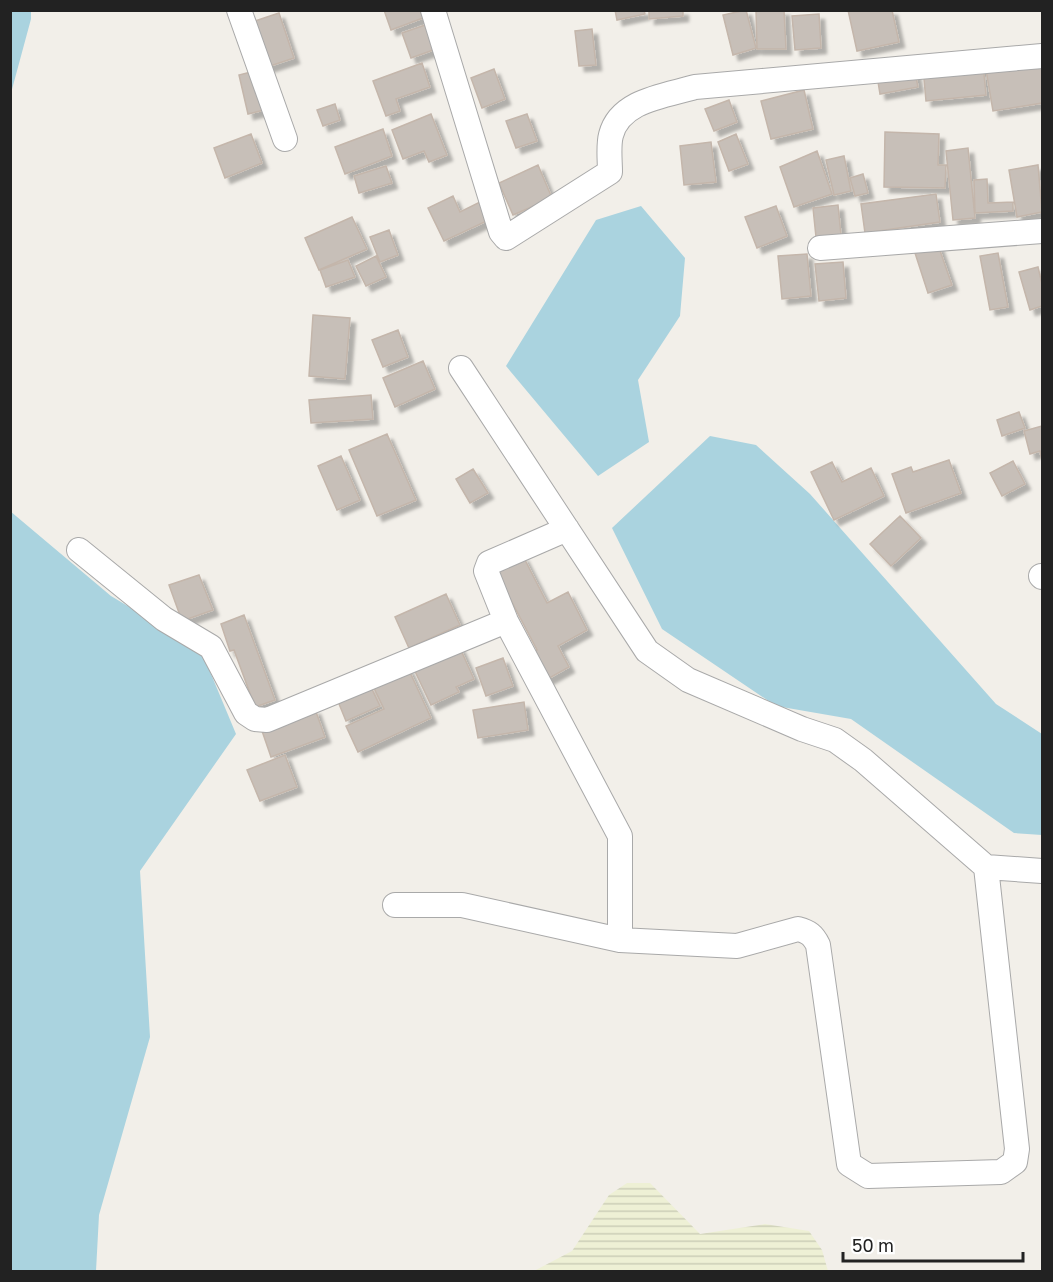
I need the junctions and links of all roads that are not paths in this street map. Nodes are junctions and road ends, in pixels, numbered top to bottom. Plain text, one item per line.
1 (239, 10) edge
2 (433, 10) edge
3 (1042, 56) edge
4 (285, 139) dead end
5 (1042, 231) edge
6 (820, 248) dead end
7 (461, 368) dead end
8 (567, 530) junction
9 (79, 550) dead end
10 (506, 621) junction
11 (986, 867) junction
12 (1042, 871) edge
13 (395, 905) dead end
14 (620, 940) junction

1 - 4 street
2 - 3 street
5 - 6 street
7 - 8 street
8 - 10 street
8 - 11 street
9 - 10 street
10 - 14 street
11 - 12 street
11 - 14 street
13 - 14 street

